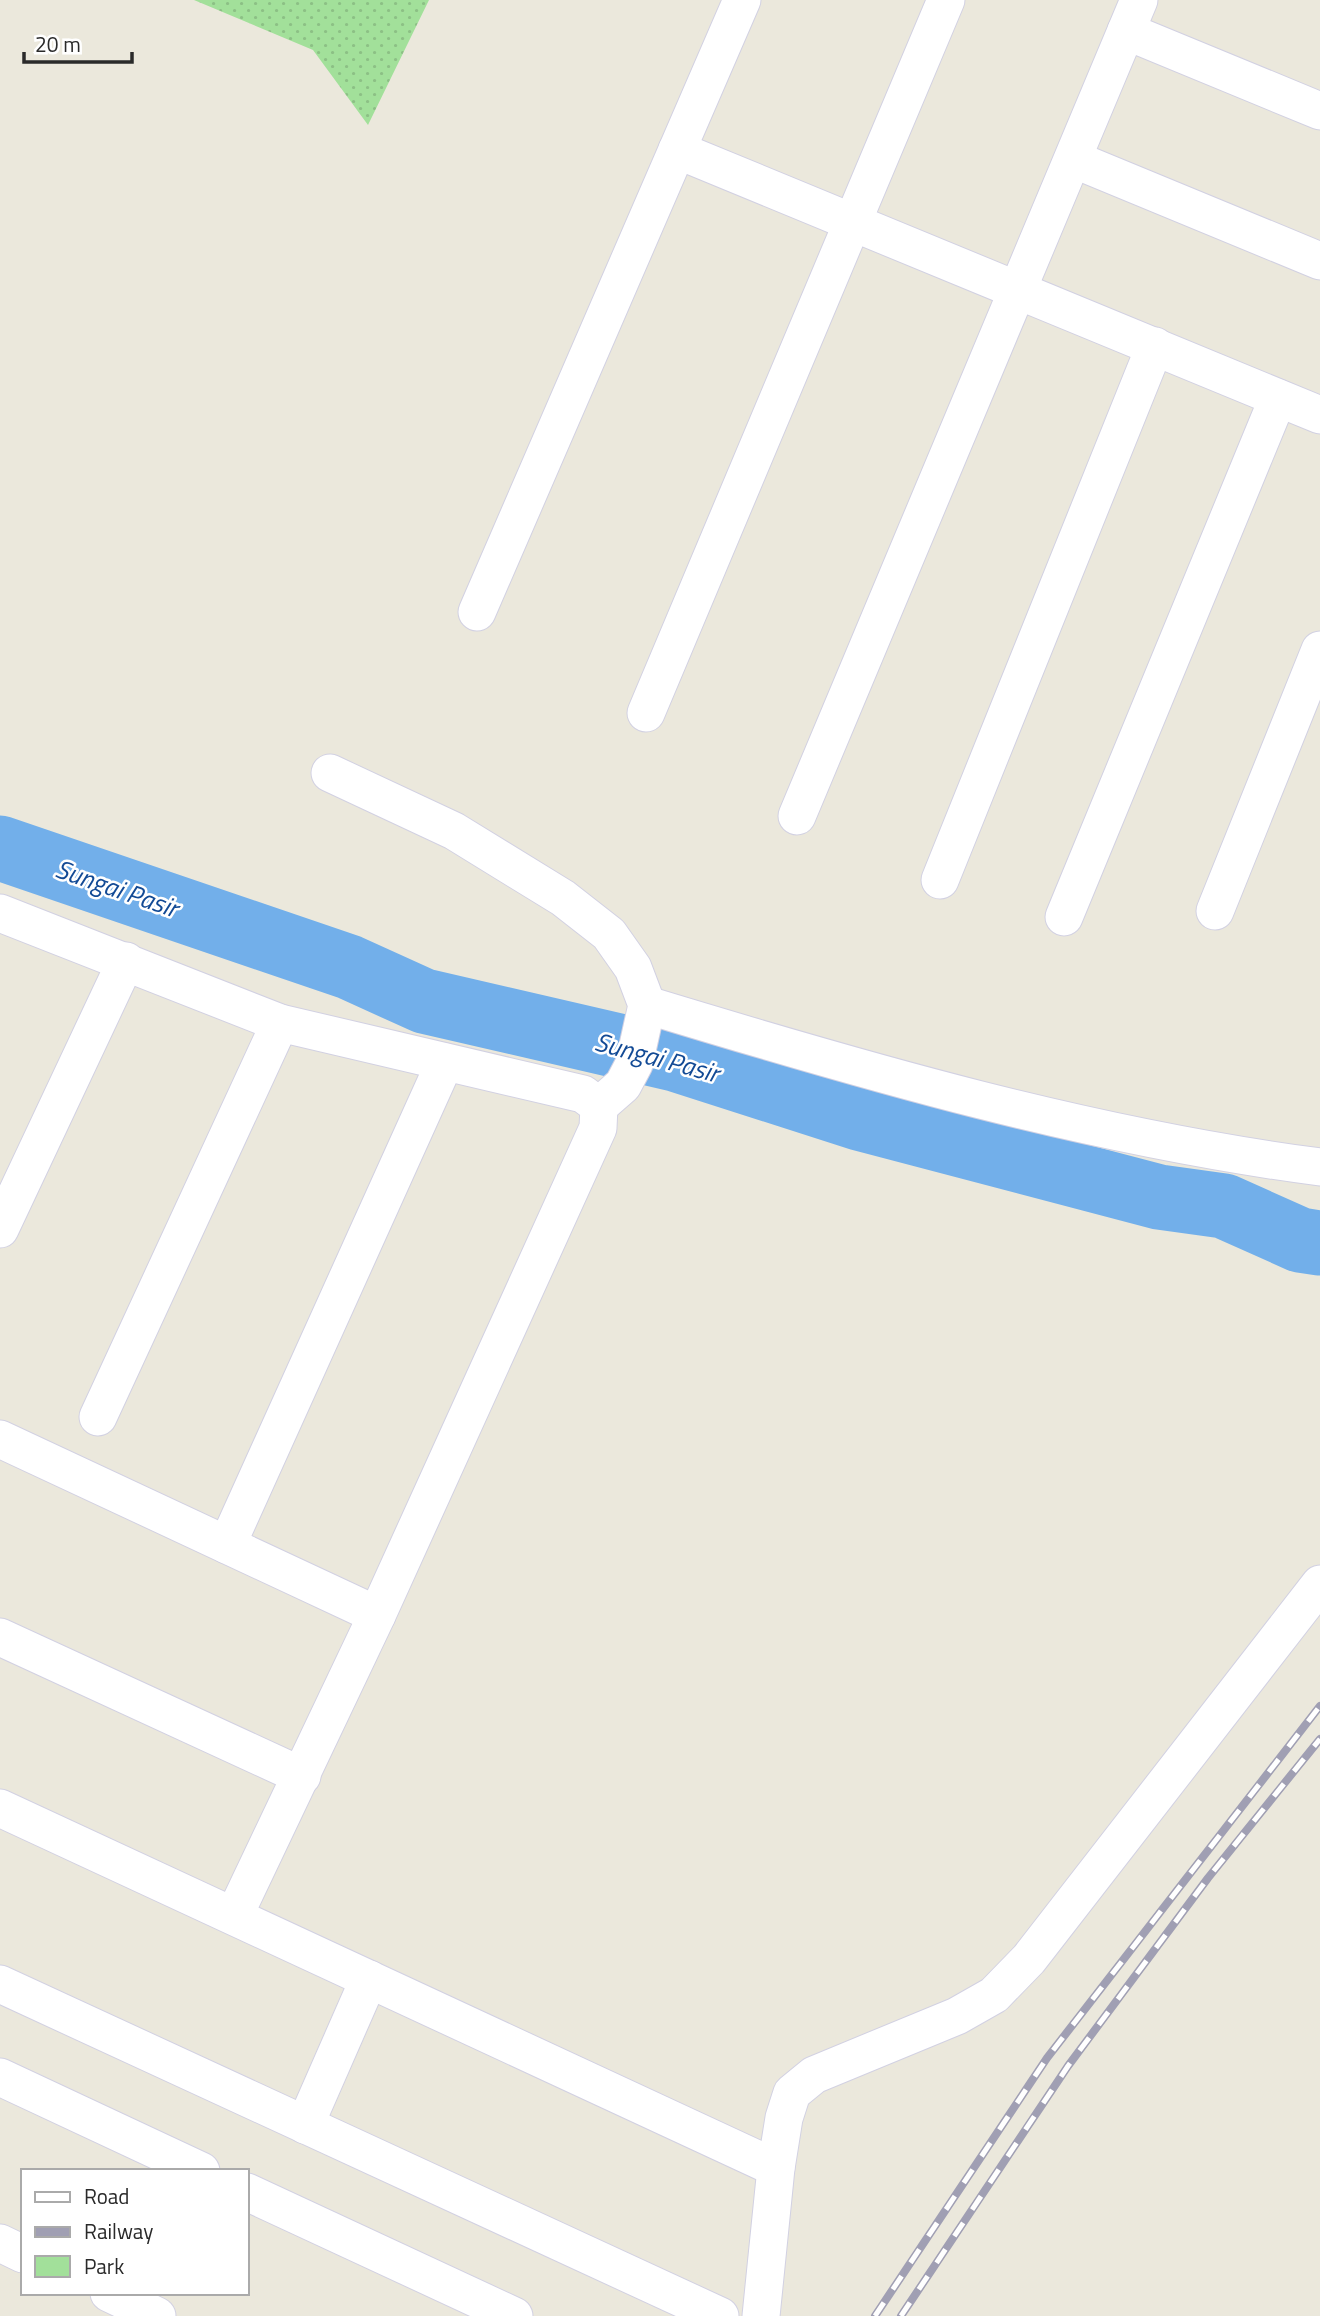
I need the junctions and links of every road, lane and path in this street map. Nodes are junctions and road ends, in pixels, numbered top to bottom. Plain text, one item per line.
1 (741, 0) edge
2 (946, 0) edge
3 (1133, 16) edge
4 (1320, 111) edge
5 (677, 150) junction
6 (1073, 159) junction
7 (854, 223) junction
8 (1320, 261) edge
9 (1018, 290) junction
10 (1155, 346) junction
11 (1279, 398) junction
12 (1320, 415) edge
13 (477, 612) dead end
14 (1320, 650) edge
15 (646, 713) dead end
16 (330, 773) dead end
17 (797, 816) dead end
18 (940, 880) dead end
19 (1215, 911) dead end
20 (0, 913) edge
21 (1064, 917) dead end
22 (126, 961) junction
23 (280, 1023) junction
24 (641, 1034) junction
25 (445, 1062) junction
26 (599, 1106) junction
27 (1320, 1167) edge
28 (0, 1229) edge
29 (98, 1417) dead end
30 (0, 1439) edge
31 (227, 1545) junction
32 (1320, 1584) edge
33 (377, 1615) junction
34 (0, 1637) edge
35 (302, 1776) junction
36 (0, 1808) edge
37 (234, 1916) junction
38 (369, 1979) junction
39 (0, 1984) edge
40 (0, 2077) edge
41 (305, 2125) junction
42 (183, 2167) edge
43 (776, 2168) junction
44 (248, 2192) edge
45 (0, 2243) edge
46 (21, 2253) edge
47 (111, 2299) edge
48 (157, 2316) edge
49 (514, 2316) edge
50 (720, 2316) edge
51 (761, 2316) edge

1 - 5 street
2 - 7 street
3 - 4 street
3 - 6 street
5 - 7 street
5 - 13 street
6 - 8 street
6 - 9 street
7 - 9 street
7 - 15 street
9 - 10 street
9 - 17 street
10 - 11 street
10 - 18 street
11 - 12 street
11 - 21 street
14 - 19 street
16 - 24 street
20 - 22 street
22 - 23 street
22 - 28 street
23 - 25 street
23 - 29 street
24 - 26 street
24 - 27 street
25 - 26 street
25 - 31 street
26 - 33 street
30 - 31 street
31 - 33 street
32 - 43 street
33 - 35 street
34 - 35 street
35 - 37 street
36 - 37 street
37 - 38 street
38 - 41 street
38 - 43 street
39 - 41 street
40 - 42 street
41 - 50 street
43 - 51 street
44 - 49 street
45 - 46 street
47 - 48 street

